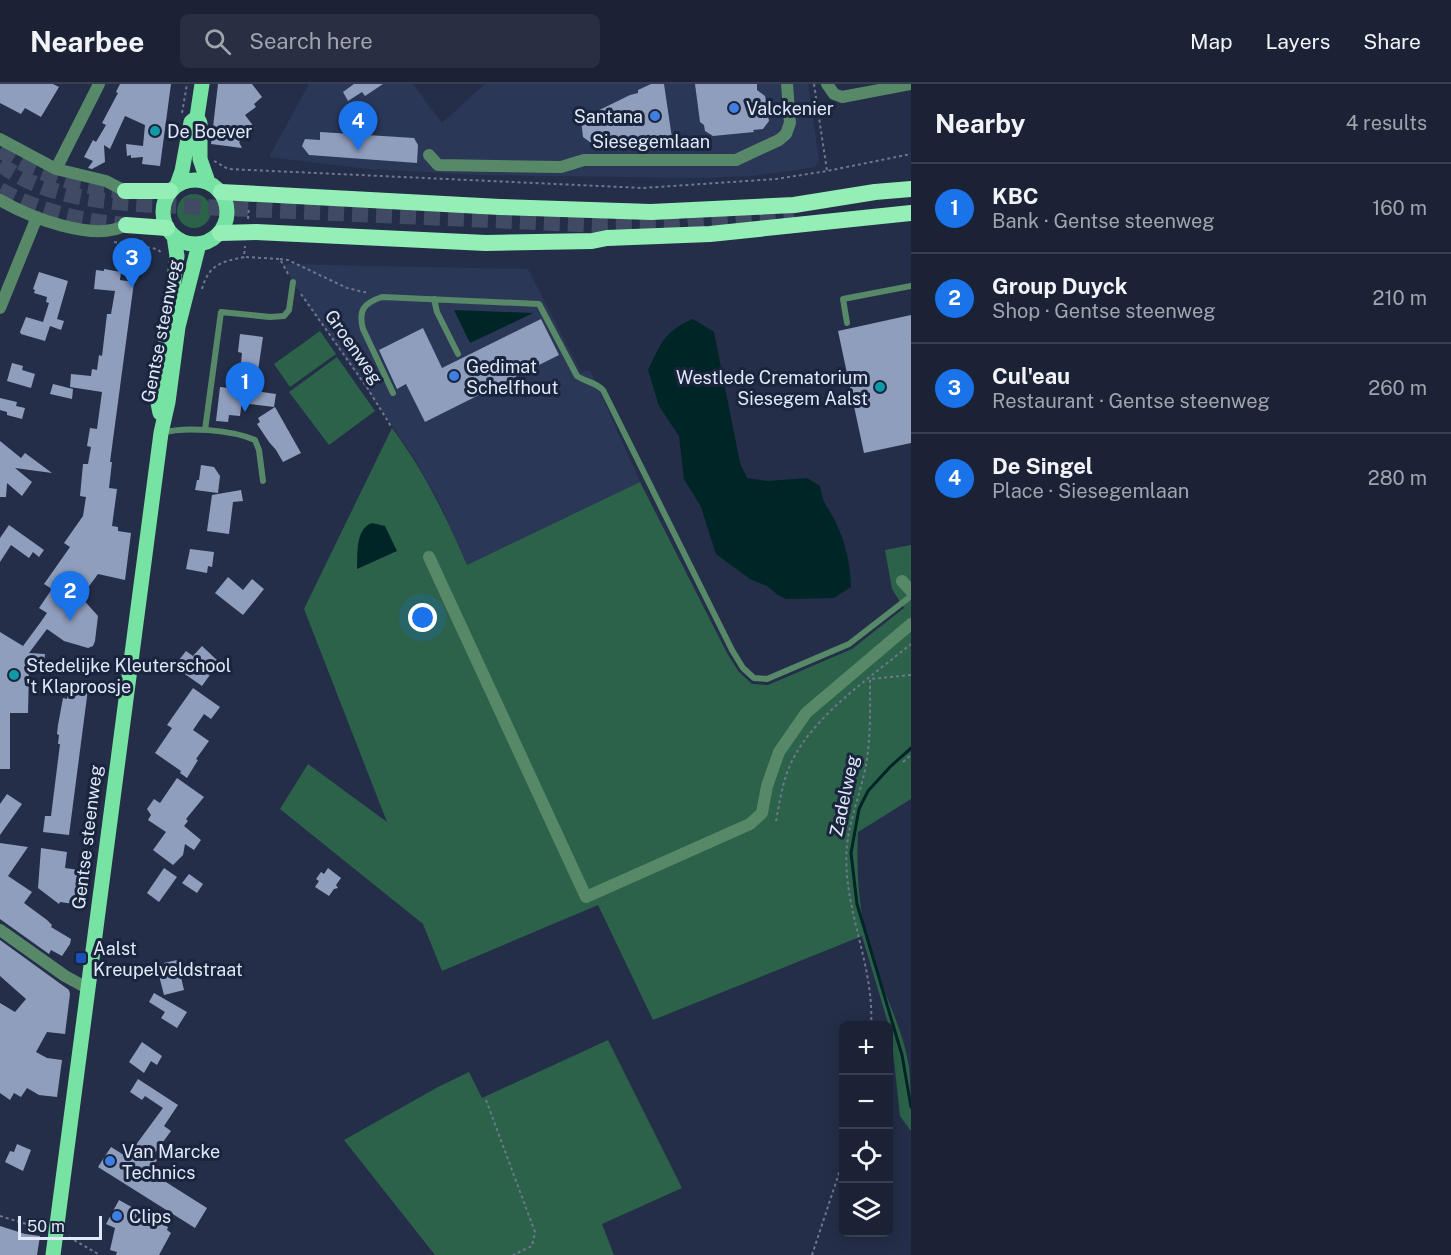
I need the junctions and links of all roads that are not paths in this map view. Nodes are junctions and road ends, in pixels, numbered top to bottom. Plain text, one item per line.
1 (99, 84) edge
2 (202, 84) edge
3 (788, 84) edge
4 (827, 84) edge
5 (911, 84) edge
6 (197, 117) junction
7 (0, 139) edge
8 (429, 155) dead end
9 (56, 169) junction
10 (214, 187) junction
11 (173, 188) junction
12 (903, 190) edge
13 (125, 191) joint
14 (0, 200) edge
15 (911, 213) edge
16 (37, 217) junction
17 (126, 225) joint
18 (170, 232) junction
19 (220, 233) junction
20 (199, 244) junction
21 (293, 282) road end
22 (911, 286) edge
23 (434, 299) junction
24 (0, 308) edge
25 (847, 323) dead end
26 (458, 354) dead end
27 (393, 393) dead end
28 (161, 429) junction
29 (205, 430) junction
30 (263, 481) dead end
31 (429, 557) dead end
32 (902, 581) dead end
33 (911, 593) edge
34 (911, 624) edge
35 (0, 930) edge
36 (87, 988) junction
37 (53, 1255) edge

1 - 9 street
2 - 6 main road
3 - 8 street, Siesegemlaan
4 - 5 street
6 - 10 main road
6 - 11 main road
7 - 9 street
9 - 13 street
10 - 11 main road
10 - 12 highway
10 - 19 main road
11 - 13 highway
11 - 18 main road
14 - 16 street
15 - 19 highway
16 - 17 street
16 - 24 street
17 - 18 highway
18 - 20 main road
18 - 28 main road, Gentse steenweg
19 - 20 main road
20 - 28 main road, Gentse steenweg
21 - 29 lane
22 - 25 lane
23 - 26 lane
23 - 27 lane
23 - 33 lane
28 - 29 lane
28 - 36 main road, Gentse steenweg
29 - 30 lane
31 - 34 street
32 - 33 street
35 - 36 street
36 - 37 main road, Gentse steenweg

